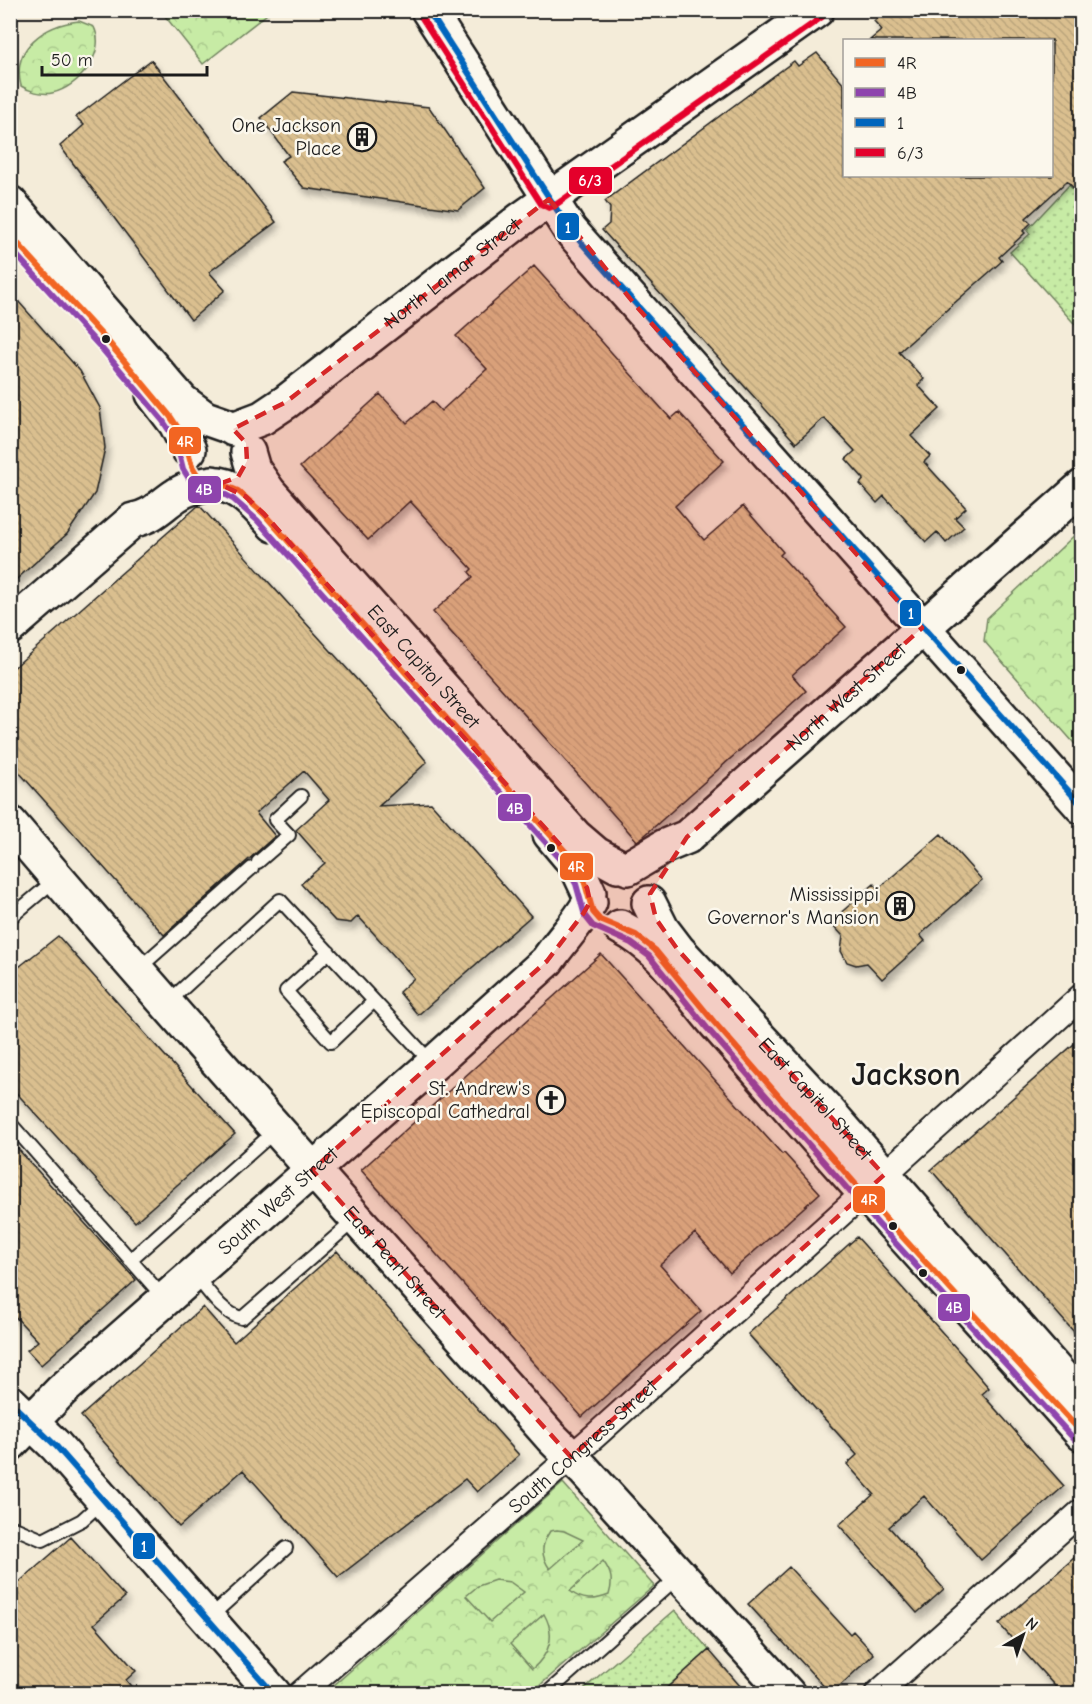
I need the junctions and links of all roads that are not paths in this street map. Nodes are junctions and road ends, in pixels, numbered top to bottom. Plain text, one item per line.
1 (428, 10) edge
2 (817, 10) edge
3 (549, 199) junction
4 (10, 203) edge
5 (10, 234) edge
6 (235, 435) junction
7 (189, 453) junction
8 (215, 484) junction
9 (1082, 487) edge
10 (133, 520) junction
11 (10, 627) edge
12 (922, 628) junction
13 (301, 796) dead end
14 (1082, 807) edge
15 (10, 823) edge
16 (687, 837) junction
17 (623, 867) junction
18 (57, 878) junction
19 (589, 898) junction
20 (650, 899) junction
21 (10, 918) edge
22 (616, 926) junction
23 (328, 952) junction
24 (547, 961) junction
25 (136, 971) junction
26 (1082, 996) edge
27 (374, 1001) junction
28 (166, 1005) junction
29 (433, 1064) junction
30 (10, 1123) edge
31 (276, 1130) junction
32 (312, 1170) junction
33 (873, 1184) junction
34 (357, 1218) junction
35 (130, 1260) junction
36 (194, 1274) junction
37 (165, 1299) junction
38 (1082, 1399) edge
39 (17, 1423) edge
40 (1082, 1434) edge
41 (571, 1457) junction
42 (104, 1500) junction
43 (1082, 1511) edge
44 (10, 1526) edge
45 (286, 1548) dead end
46 (680, 1576) junction
47 (209, 1619) junction
48 (274, 1694) edge
49 (300, 1694) edge
50 (546, 1694) edge
51 (788, 1694) edge
52 (877, 1694) edge

1 - 3 main road
2 - 3 main road, North Lamar Street
3 - 6 main road, North Lamar Street
3 - 12 main road
4 - 6 main road
5 - 7 main road
6 - 7 main road
6 - 8 main road
6 - 17 main road, East Capitol Street
7 - 8 main road
7 - 10 main road
8 - 10 main road
8 - 19 main road, East Capitol Street
9 - 12 main road, North West Street
10 - 11 main road
12 - 14 main road
12 - 16 main road, North West Street
13 - 25 lane
15 - 18 main road, East Pearl Street
16 - 17 main road, North West Street
16 - 20 main road
17 - 19 main road
17 - 20 main road
18 - 21 lane
18 - 25 main road, East Pearl Street
19 - 22 main road
19 - 24 main road, South West Street
20 - 22 main road
20 - 33 main road, East Capitol Street
22 - 24 main road, South West Street
22 - 33 main road, East Capitol Street
23 - 27 lane
23 - 27 lane
23 - 28 lane
24 - 29 main road, South West Street
25 - 28 main road, East Pearl Street
26 - 33 street, South Congress Street
27 - 29 lane
28 - 31 main road, East Pearl Street
29 - 32 main road, South West Street
30 - 35 lane
31 - 32 main road, East Pearl Street
31 - 35 lane
32 - 34 main road, East Pearl Street
32 - 36 main road, South West Street
33 - 38 main road, East Capitol Street
33 - 40 main road, East Capitol Street
33 - 41 street, South Congress Street
34 - 36 lane
34 - 41 main road, East Pearl Street
35 - 37 lane
36 - 37 main road, South West Street
37 - 39 main road, South West Street
39 - 42 main road
41 - 46 main road, East Pearl Street
41 - 49 street, South Congress Street
42 - 44 lane
42 - 47 main road
43 - 52 street
45 - 47 lane
46 - 50 lane
46 - 51 main road, East Pearl Street
47 - 48 main road

